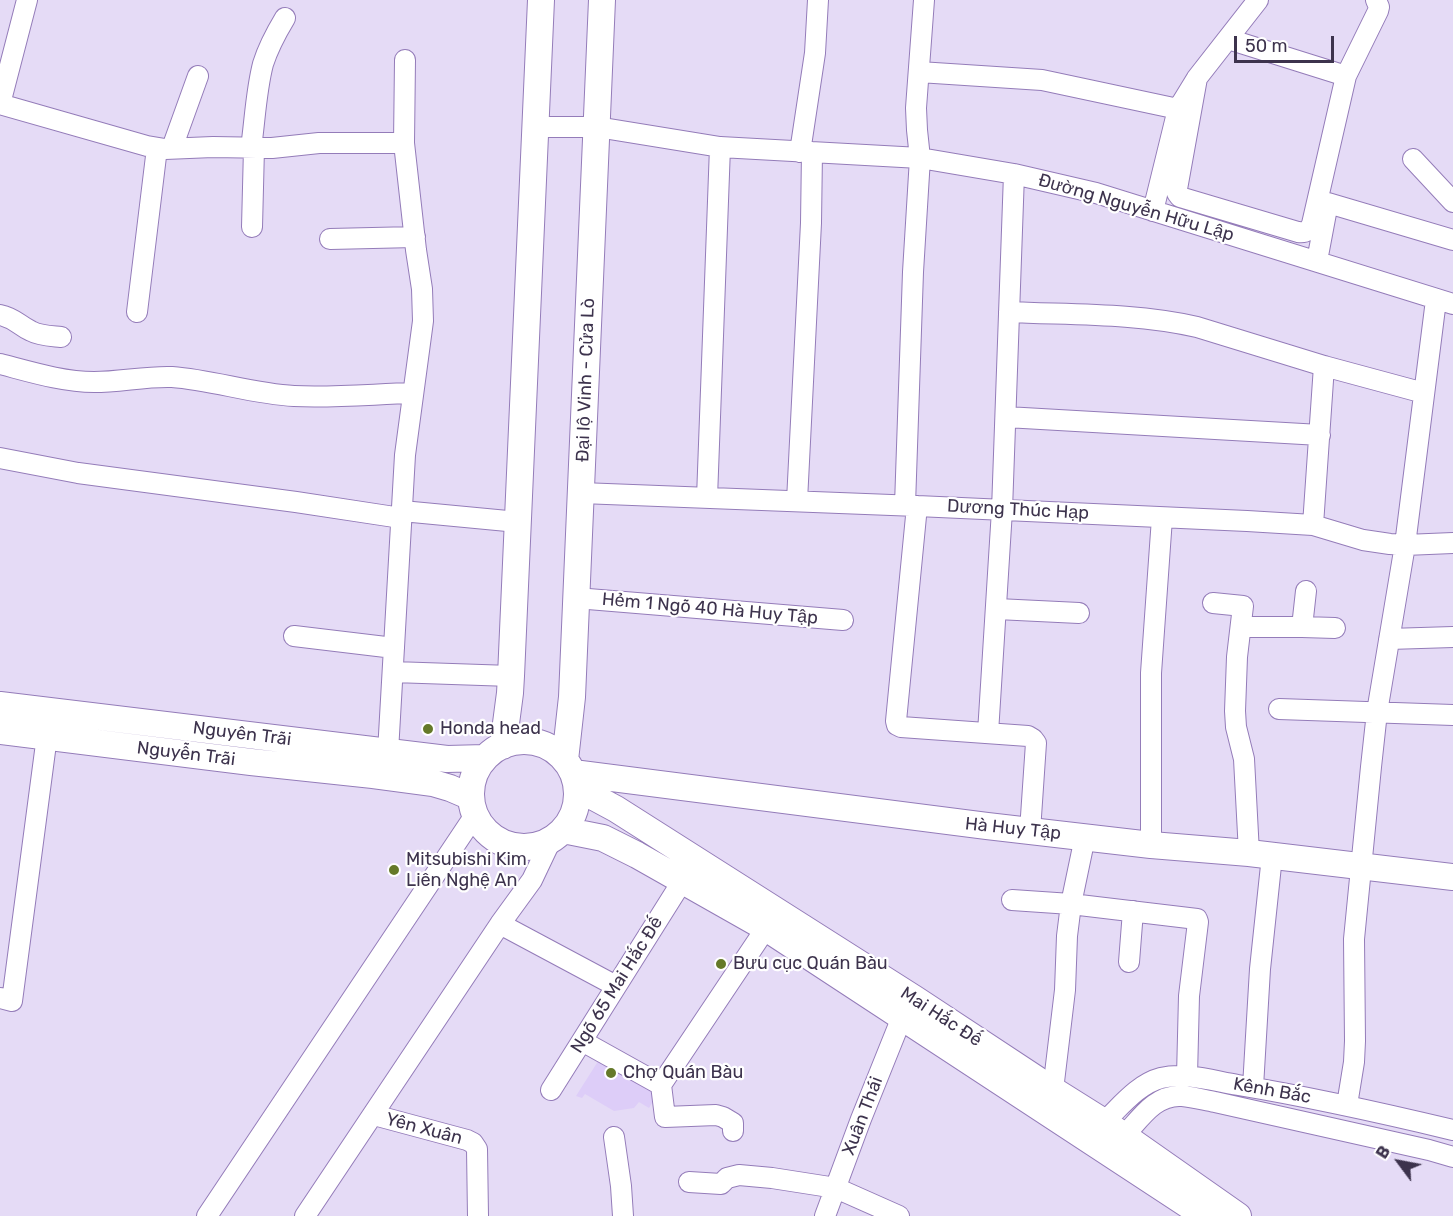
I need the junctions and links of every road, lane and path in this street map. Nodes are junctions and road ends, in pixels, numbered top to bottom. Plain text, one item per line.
1 (27, 0) edge
2 (541, 0) edge
3 (602, 0) edge
4 (818, 0) edge
5 (924, 0) edge
6 (1258, 0) edge
7 (1376, 0) edge
8 (285, 18) dead end
9 (1228, 39) junction
10 (405, 60) dead end
11 (919, 72) junction
12 (198, 76) dead end
13 (1346, 76) junction
14 (1197, 78) junction
15 (0, 104) edge
16 (1178, 109) junction
17 (1347, 116) dead end
18 (535, 126) junction
19 (597, 128) junction
20 (404, 142) junction
21 (720, 147) junction
22 (164, 148) junction
23 (252, 148) junction
24 (806, 152) junction
25 (920, 158) junction
26 (1413, 159) dead end
27 (1014, 174) junction
28 (1453, 202) edge
29 (1328, 203) junction
30 (1153, 211) junction
31 (252, 227) dead end
32 (415, 237) junction
33 (330, 239) dead end
34 (1453, 240) edge
35 (1317, 261) junction
36 (1444, 302) edge
37 (138, 312) dead end
38 (1009, 312) junction
39 (0, 315) edge
40 (61, 337) dead end
41 (0, 364) edge
42 (1324, 366) junction
43 (413, 393) junction
44 (1424, 393) junction
45 (1006, 417) junction
46 (1320, 435) junction
47 (0, 458) edge
48 (581, 493) junction
49 (707, 498) junction
50 (797, 501) junction
51 (911, 505) junction
52 (1002, 510) junction
53 (401, 515) junction
54 (1162, 518) junction
55 (518, 522) junction
56 (1312, 525) junction
57 (1453, 543) edge
58 (1404, 545) junction
59 (1306, 591) dead end
60 (576, 598) junction
61 (1213, 603) dead end
62 (997, 609) junction
63 (1079, 613) dead end
64 (843, 620) dead end
65 (1241, 627) junction
66 (1302, 627) junction
67 (1335, 628) dead end
68 (294, 636) dead end
69 (1453, 637) edge
70 (1389, 639) junction
71 (394, 648) junction
72 (393, 672) junction
73 (511, 676) junction
74 (0, 705) edge
75 (1279, 709) dead end
76 (50, 711) junction
77 (1377, 712) junction
78 (1453, 715) edge
79 (0, 731) edge
80 (988, 734) junction
81 (47, 736) junction
82 (388, 752) junction
83 (494, 752) junction
84 (572, 774) junction
85 (473, 806) junction
86 (1030, 831) junction
87 (557, 835) junction
88 (1085, 837) junction
89 (1151, 845) junction
90 (1261, 855) junction
91 (1361, 867) junction
92 (1453, 876) edge
93 (683, 880) junction
94 (1012, 900) dead end
95 (1071, 904) junction
96 (1133, 911) junction
97 (500, 924) junction
98 (766, 928) junction
99 (1129, 962) dead end
100 (616, 986) junction
101 (0, 998) edge
102 (902, 1017) junction
103 (582, 1041) junction
104 (1187, 1076) junction
105 (1159, 1078) junction
106 (661, 1085) junction
107 (1253, 1087) junction
108 (551, 1090) dead end
109 (1053, 1090) junction
110 (1164, 1098) junction
111 (1347, 1105) junction
112 (374, 1115) junction
113 (1114, 1129) junction
114 (1453, 1130) edge
115 (733, 1131) dead end
116 (614, 1137) dead end
117 (1453, 1157) edge
118 (689, 1182) dead end
119 (836, 1188) junction
120 (207, 1216) edge
121 (305, 1216) edge
122 (478, 1216) edge
123 (623, 1216) edge
124 (825, 1216) edge
125 (899, 1216) edge
126 (1205, 1216) edge
127 (1239, 1216) edge

1 - 15 street
2 - 18 main road
3 - 19 main road, Đại lộ Vinh - Cửa Lò
4 - 24 street
5 - 11 street
6 - 9 street
7 - 13 street
8 - 23 street
9 - 13 street
9 - 14 street
10 - 20 street
11 - 16 street
11 - 25 street
12 - 22 street
13 - 14 street
14 - 16 street
15 - 22 street
16 - 30 street
17 - 29 street
18 - 19 street, Đường Nguyễn Hữu Lập
18 - 55 main road
19 - 21 street, Đường Nguyễn Hữu Lập
19 - 48 main road, Đại lộ Vinh - Cửa Lò
20 - 23 street
20 - 32 street
21 - 24 street, Đường Nguyễn Hữu Lập
21 - 49 street
22 - 23 street
22 - 37 street
23 - 31 street
24 - 25 street, Đường Nguyễn Hữu Lập
24 - 50 street
25 - 27 street, Đường Nguyễn Hữu Lập
25 - 51 street
26 - 28 street
27 - 30 street, Đường Nguyễn Hữu Lập
27 - 38 street
29 - 34 street
29 - 35 street
30 - 35 street, Đường Nguyễn Hữu Lập
32 - 33 street
32 - 43 street
35 - 36 street, Đường Nguyễn Hữu Lập
36 - 44 street
38 - 42 street
38 - 45 street
39 - 40 street
41 - 43 street
42 - 44 street
42 - 46 street
43 - 53 street
44 - 58 street
45 - 46 street
45 - 52 street
46 - 56 street
47 - 53 street
48 - 49 street, Dương Thúc Hạp
48 - 60 main road, Đại lộ Vinh - Cửa Lò
49 - 50 street, Dương Thúc Hạp
50 - 51 street, Dương Thúc Hạp
51 - 52 street, Dương Thúc Hạp
51 - 80 street
52 - 54 street, Dương Thúc Hạp
52 - 62 street
53 - 55 street
53 - 71 street
54 - 56 street, Dương Thúc Hạp
54 - 89 street
55 - 73 main road
56 - 58 street, Dương Thúc Hạp
57 - 58 street, Dương Thúc Hạp
58 - 70 street
59 - 66 street
60 - 64 street, Hẻm 1 Ngõ 40 Hà Huy Tập
60 - 84 main road, Đại lộ Vinh - Cửa Lò
61 - 65 street
62 - 63 street
62 - 80 street
65 - 66 street
65 - 90 street
66 - 67 street
68 - 71 street
69 - 70 street
70 - 77 street
71 - 72 street
72 - 73 street
72 - 82 street
73 - 83 main road
74 - 76 main road, Nguyên Trãi
75 - 77 street
76 - 81 main road
76 - 82 main road, Nguyên Trãi
77 - 78 street
77 - 91 street
79 - 81 main road, Nguyễn Trãi
80 - 86 street
81 - 85 main road, Nguyễn Trãi
81 - 101 street
82 - 83 main road, Nguyên Trãi
83 - 84 main road
83 - 85 main road
84 - 86 main road, Hà Huy Tập
84 - 87 main road
84 - 109 main road, Mai Hắc Đế
85 - 87 main road
85 - 120 street
86 - 88 main road, Hà Huy Tập
87 - 93 main road, Mai Hắc Đế
87 - 97 street
88 - 89 main road, Hà Huy Tập
88 - 95 street
89 - 90 main road, Hà Huy Tập
90 - 91 main road, Hà Huy Tập
90 - 107 street
91 - 92 main road, Hà Huy Tập
91 - 111 street
93 - 98 main road, Mai Hắc Đế
93 - 100 street, Ngõ 65 Mai Hắc Đế
94 - 95 street
95 - 96 street
95 - 109 street
96 - 99 street
96 - 104 street
97 - 100 street
97 - 112 street
98 - 102 main road, Mai Hắc Đế
98 - 106 street
100 - 103 street, Ngõ 65 Mai Hắc Đế
102 - 119 street, Xuân Thái
102 - 126 main road, Mai Hắc Đế
103 - 106 street
103 - 108 street, Ngõ 65 Mai Hắc Đế
104 - 105 street, Kênh Bắc
104 - 107 street, Kênh Bắc
105 - 110 street
105 - 113 street, Kênh Bắc
106 - 115 street
107 - 111 street, Kênh Bắc
109 - 113 main road, Mai Hắc Đế
110 - 113 street
110 - 117 street, Kênh Bắc
111 - 114 street, Kênh Bắc
112 - 121 street
112 - 122 street, Yên Xuân
113 - 127 main road, Mai Hắc Đế
116 - 123 street
118 - 119 street
119 - 124 street, Xuân Thái
119 - 125 street

